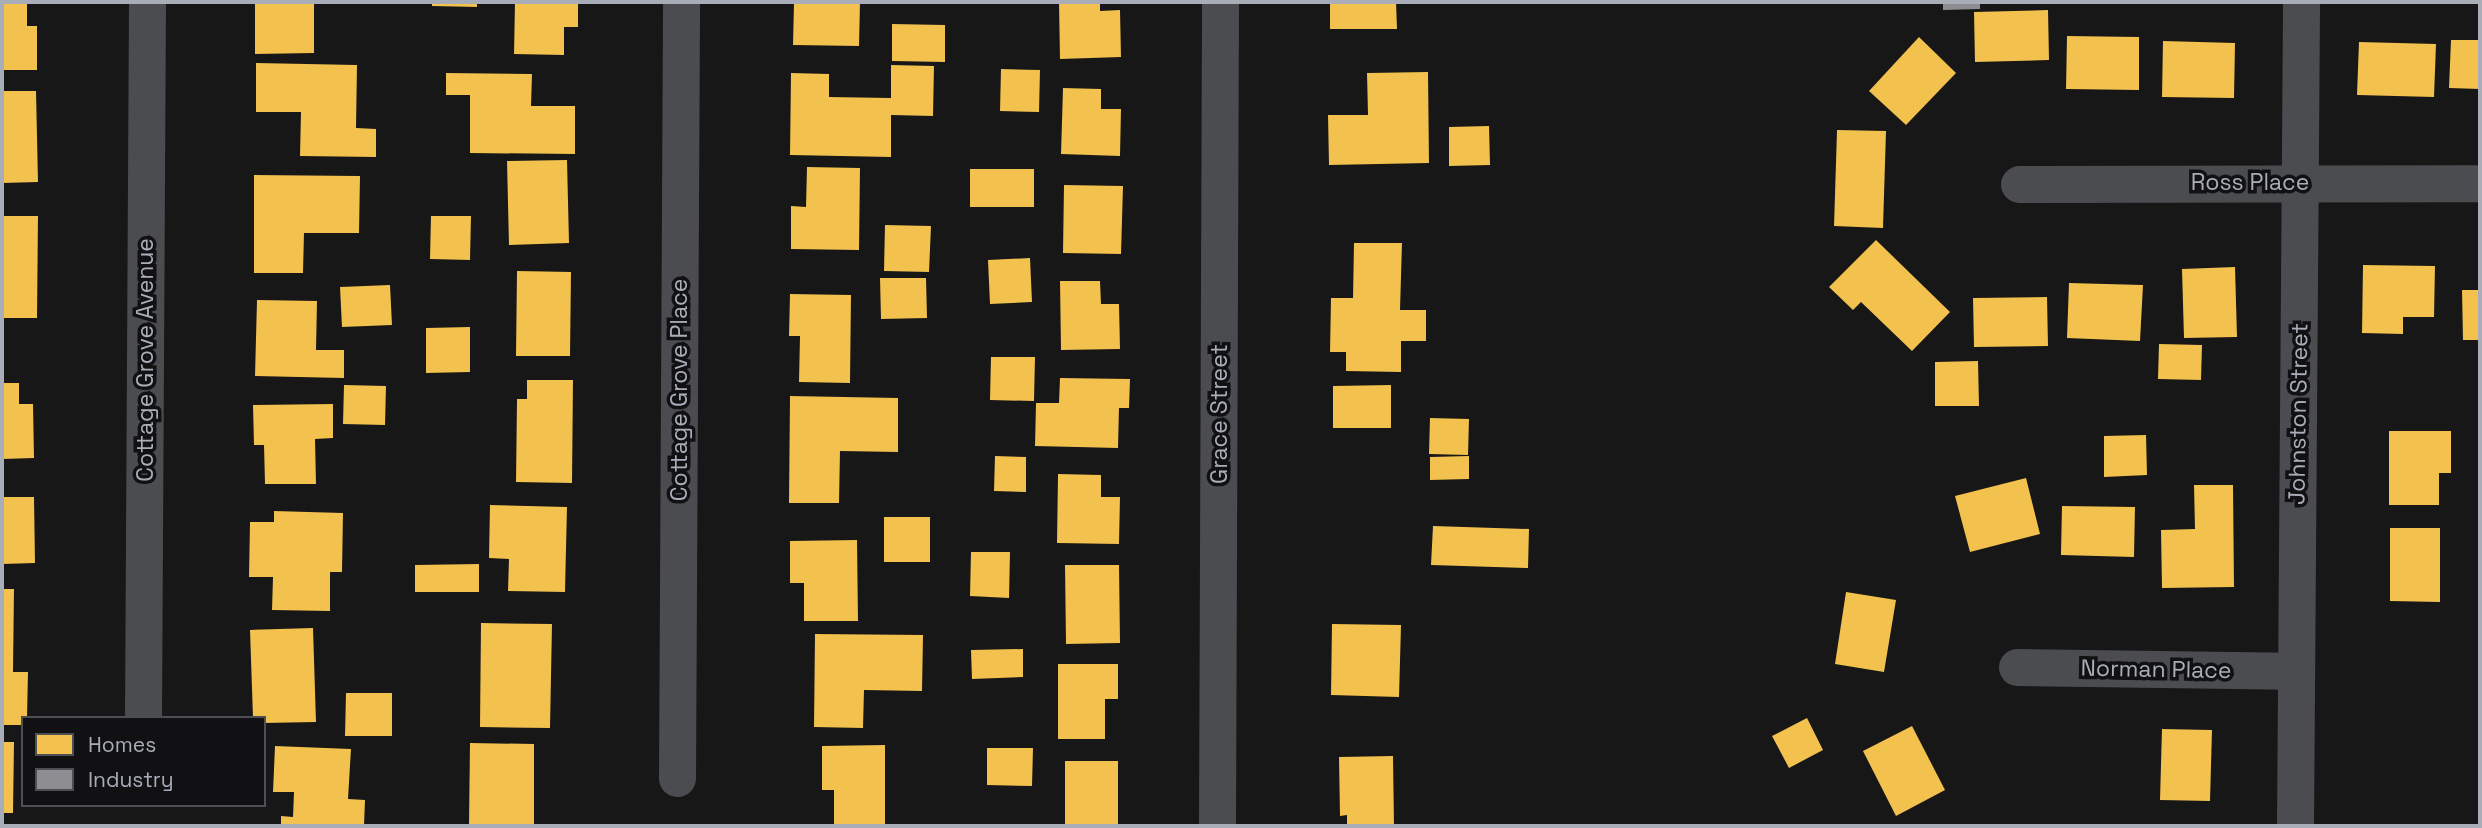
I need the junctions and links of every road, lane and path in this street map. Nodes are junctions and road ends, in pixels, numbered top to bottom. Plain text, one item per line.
1 (147, 2) edge
2 (681, 2) edge
3 (1220, 2) edge
4 (2301, 2) edge
5 (2300, 182) junction
6 (2480, 183) edge
7 (2019, 184) dead end
8 (2017, 667) dead end
9 (2295, 671) junction
10 (144, 716) edge
11 (677, 778) dead end
12 (1217, 826) edge
13 (2295, 826) edge

1 - 10 street, Cottage Grove Avenue
2 - 11 street, Cottage Grove Place
3 - 12 street, Grace Street
4 - 5 street, Johnston Street
5 - 6 street, Ross Place
5 - 7 street, Ross Place
5 - 9 street, Johnston Street
8 - 9 street, Norman Place
9 - 13 street, Johnston Street

